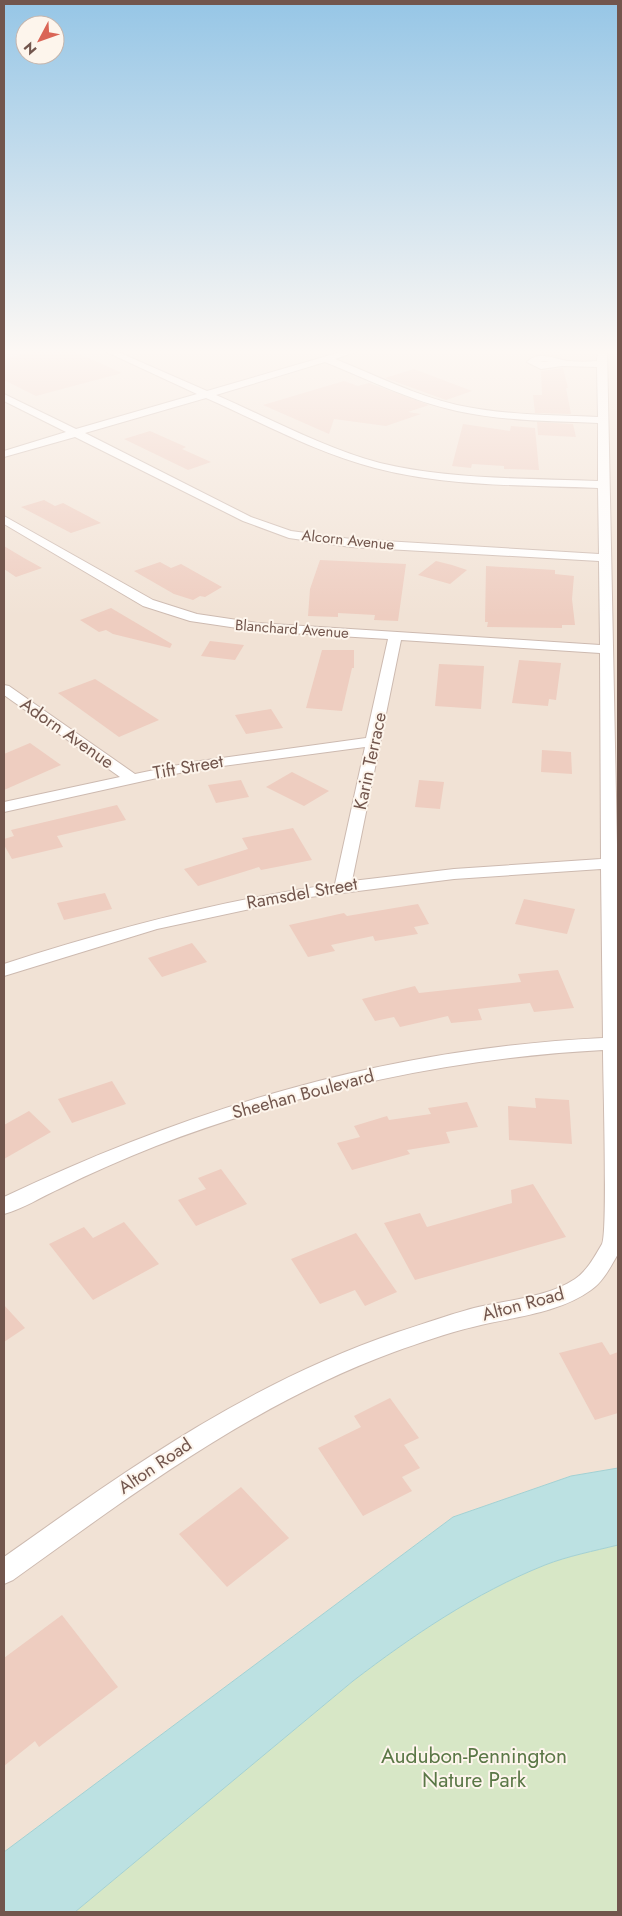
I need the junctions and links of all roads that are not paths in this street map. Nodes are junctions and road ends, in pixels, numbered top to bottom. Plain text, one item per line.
1 (57, 438) edge
2 (87, 438) edge
3 (307, 438) edge
4 (603, 438) edge
5 (4, 454) edge
6 (604, 485) junction
7 (4, 519) edge
8 (604, 558) junction
9 (395, 636) junction
10 (606, 650) junction
11 (4, 689) edge
12 (374, 741) junction
13 (130, 777) junction
14 (4, 807) edge
15 (609, 864) junction
16 (343, 885) junction
17 (4, 970) edge
18 (615, 1043) edge
19 (4, 1206) edge
20 (4, 1572) edge

1 - 5 street
2 - 8 street, Alcorn Avenue
3 - 6 street
4 - 6 street, Alton Road
6 - 8 street, Alton Road
7 - 9 street, Blanchard Avenue
8 - 10 street, Alton Road
9 - 10 street, Blanchard Avenue
9 - 12 street, Karin Terrace
10 - 15 street, Alton Road
11 - 13 street, Adorn Avenue
12 - 13 street, Tift Street
12 - 16 street, Karin Terrace
13 - 14 street, Tift Street
15 - 16 street, Ramsdel Street
15 - 18 street, Alton Road
16 - 17 street, Ramsdel Street
18 - 19 street, Sheehan Boulevard
18 - 20 street, Alton Road

